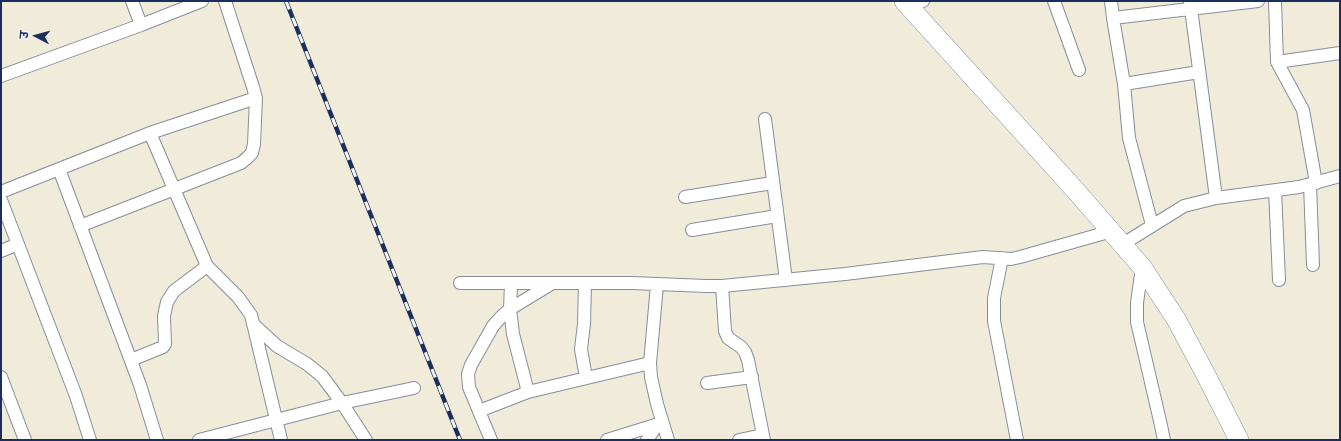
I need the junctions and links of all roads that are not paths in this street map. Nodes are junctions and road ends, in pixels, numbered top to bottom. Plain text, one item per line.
1 (132, 1) edge
2 (202, 1) edge
3 (225, 1) edge
4 (1054, 1) edge
5 (1111, 1) edge
6 (1258, 1) edge
7 (1275, 1) edge
8 (912, 3) edge
9 (1190, 5) edge
10 (1113, 18) junction
11 (141, 25) junction
12 (1340, 53) edge
13 (1277, 62) junction
14 (1079, 70) dead end
15 (1199, 72) junction
16 (1, 76) edge
17 (1124, 84) junction
18 (256, 98) junction
19 (765, 118) dead end
20 (150, 134) junction
21 (59, 169) junction
22 (1340, 176) edge
23 (772, 183) junction
24 (1313, 184) junction
25 (174, 190) junction
26 (1275, 190) junction
27 (1, 192) edge
28 (685, 196) dead end
29 (1216, 198) junction
30 (1, 200) edge
31 (777, 216) junction
32 (1152, 225) junction
33 (80, 226) junction
34 (692, 230) dead end
35 (1117, 238) junction
36 (18, 244) junction
37 (1, 251) edge
38 (1002, 258) junction
39 (207, 266) junction
40 (1313, 266) dead end
41 (1142, 268) junction
42 (786, 280) junction
43 (1279, 280) dead end
44 (460, 283) dead end
45 (511, 284) junction
46 (551, 284) junction
47 (586, 284) junction
48 (657, 285) junction
49 (722, 286) junction
50 (510, 309) junction
51 (254, 324) junction
52 (131, 360) junction
53 (650, 363) junction
54 (1, 377) edge
55 (752, 377) junction
56 (586, 378) junction
57 (707, 383) dead end
58 (414, 388) dead end
59 (528, 392) junction
60 (342, 403) junction
61 (479, 410) junction
62 (276, 421) junction
63 (660, 424) junction
64 (763, 438) edge
65 (26, 440) edge
66 (90, 440) edge
67 (157, 440) edge
68 (199, 440) edge
69 (281, 440) edge
70 (366, 440) edge
71 (491, 440) edge
72 (607, 440) edge
73 (646, 440) edge
74 (668, 440) edge
75 (739, 440) edge
76 (1017, 440) edge
77 (1164, 440) edge
78 (1239, 440) edge

1 - 11 street
2 - 11 street
3 - 18 street
4 - 14 street
5 - 10 street
6 - 9 street
7 - 13 street
8 - 35 main road
9 - 10 street
9 - 15 street
10 - 17 street
11 - 16 street
12 - 13 street
13 - 24 street
15 - 17 street
15 - 29 street
17 - 32 street
18 - 20 street
18 - 25 street
19 - 23 street
20 - 21 street
20 - 25 street
21 - 27 street
21 - 33 street
22 - 24 street
23 - 28 street
23 - 31 street
24 - 26 street
24 - 40 street
25 - 33 street
25 - 39 street
26 - 29 street
26 - 43 street
29 - 32 street
30 - 36 street
31 - 34 street
31 - 42 street
32 - 35 street
33 - 52 street
35 - 38 street
35 - 41 main road
36 - 37 street
36 - 66 street
38 - 42 street
38 - 76 street
39 - 51 street
39 - 52 street
41 - 77 street
41 - 78 main road
42 - 49 street
44 - 45 street
45 - 46 street
45 - 50 street
46 - 47 street
46 - 50 street
47 - 48 street
47 - 56 street
48 - 49 street
48 - 53 street
49 - 55 street
50 - 59 street
50 - 61 street
51 - 60 street
51 - 62 street
52 - 67 street
53 - 56 street
53 - 63 street
54 - 65 street
55 - 57 street
55 - 64 street
56 - 59 street
58 - 60 street
59 - 61 street
60 - 62 street
60 - 70 street
61 - 71 street
62 - 68 street
62 - 69 street
63 - 72 street
63 - 73 street
63 - 74 street
64 - 75 street

